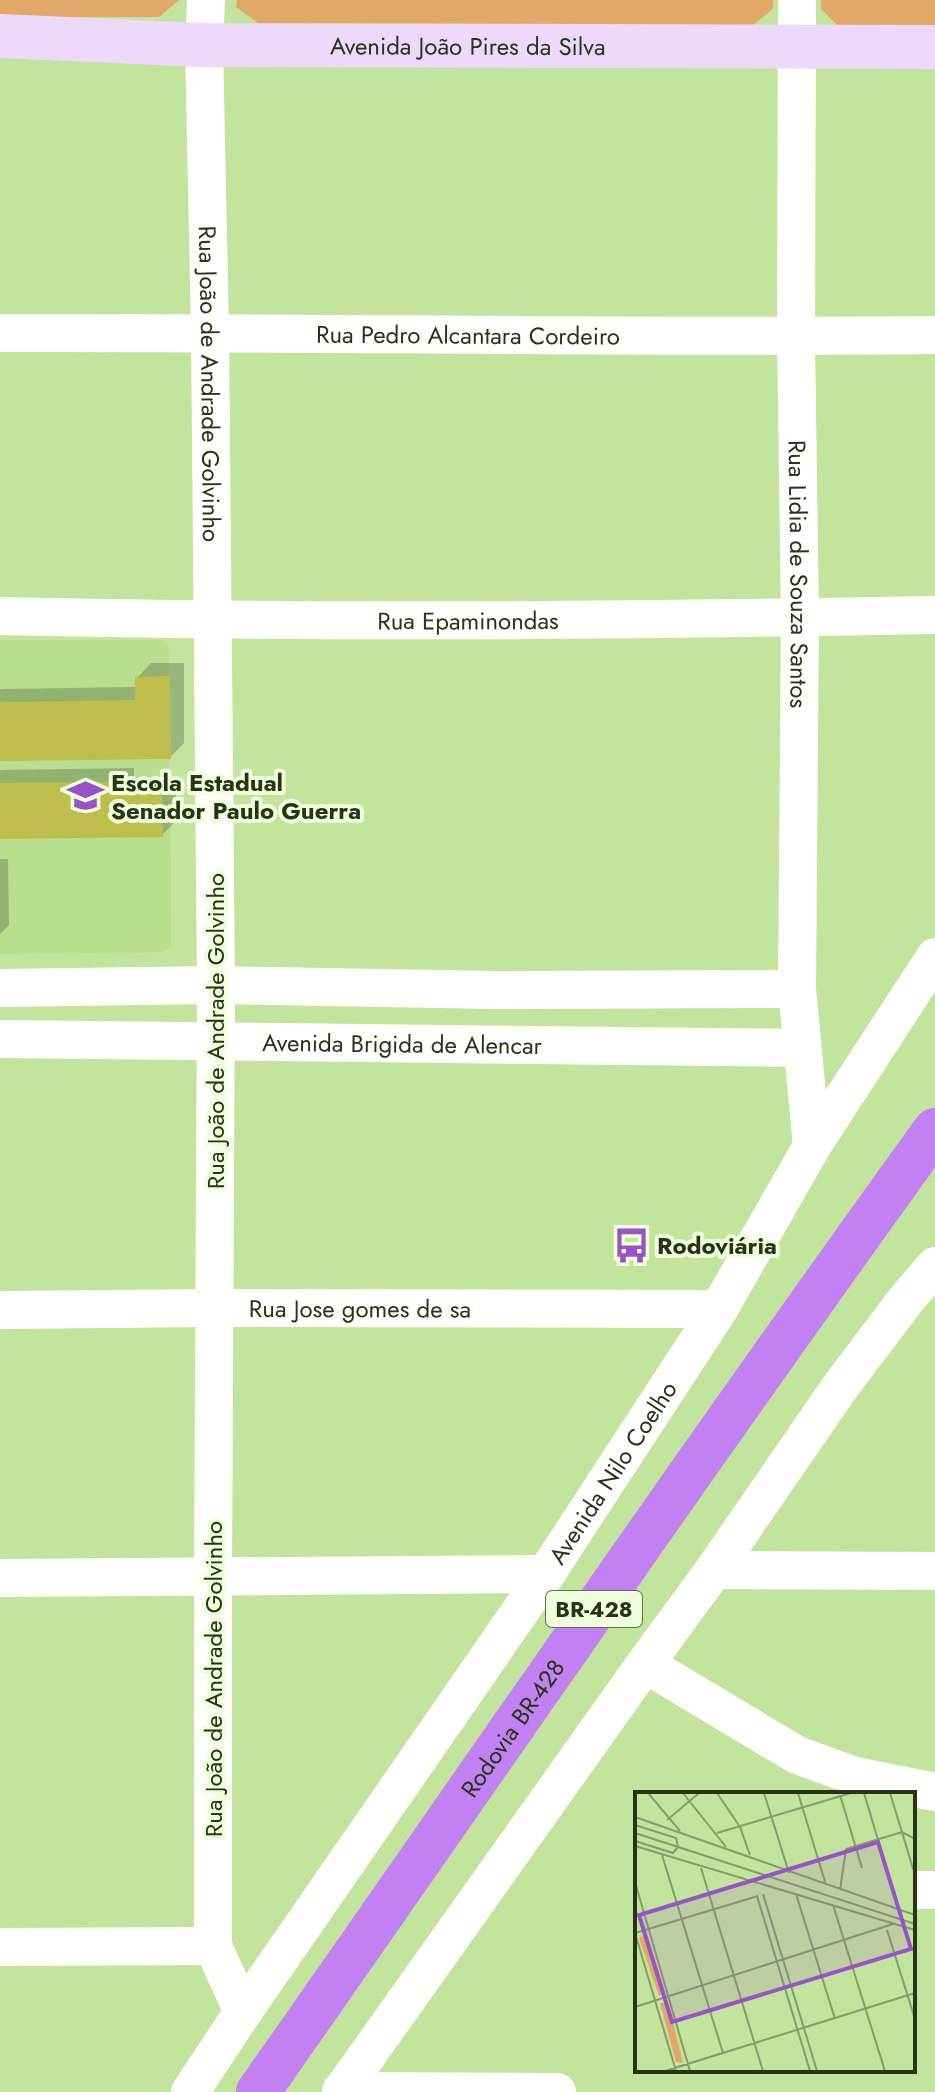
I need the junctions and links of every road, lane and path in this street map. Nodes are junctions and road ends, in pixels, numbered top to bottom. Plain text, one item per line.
1 (206, 0) edge
2 (797, 0) edge
3 (0, 36) edge
4 (204, 45) junction
5 (797, 46) junction
6 (935, 47) edge
7 (210, 332) junction
8 (0, 333) edge
9 (935, 335) edge
10 (796, 337) junction
11 (935, 615) edge
12 (0, 616) edge
13 (800, 618) junction
14 (212, 621) junction
15 (935, 957) edge
16 (216, 985) junction
17 (0, 988) edge
18 (797, 989) junction
19 (496, 990) junction
20 (0, 1039) edge
21 (216, 1040) junction
22 (497, 1044) junction
23 (802, 1048) junction
24 (935, 1130) edge
25 (812, 1146) junction
26 (935, 1266) edge
27 (920, 1301) edge
28 (215, 1308) junction
29 (719, 1309) junction
30 (0, 1310) edge
31 (714, 1570) junction
32 (935, 1571) edge
33 (546, 1574) junction
34 (213, 1577) junction
35 (0, 1578) edge
36 (645, 1664) junction
37 (935, 1792) edge
38 (213, 1946) junction
39 (0, 1947) edge
40 (243, 2012) junction
41 (341, 2091) edge
42 (190, 2092) edge
43 (258, 2092) edge
44 (557, 2092) edge

1 - 4 street, Rua João de Andrade Golvinho
2 - 5 street, Rua Lidia de Souza Santos
3 - 4 street, Avenida João Pires da Silva
4 - 5 street, Avenida João Pires da Silva
4 - 7 street, Rua João de Andrade Golvinho
5 - 6 street, Avenida João Pires da Silva
5 - 10 street, Rua Lidia de Souza Santos
7 - 8 street, Rua Pedro Alcantara Cordeiro
7 - 10 street, Rua Pedro Alcantara Cordeiro
7 - 14 street, Rua João de Andrade Golvinho
9 - 10 street, Rua Pedro Alcantara Cordeiro
10 - 13 street, Rua Lidia de Souza Santos
11 - 13 street, Rua Epaminondas
12 - 14 street, Rua Epaminondas
13 - 14 street, Rua Epaminondas
13 - 18 street, Rua Lidia de Souza Santos
14 - 16 street, Rua João de Andrade Golvinho
15 - 25 street, Avenida Nilo Coelho
16 - 17 street
16 - 19 street
16 - 21 street, Rua João de Andrade Golvinho
18 - 19 street
18 - 23 street, Rua Lidia de Souza Santos
19 - 22 street
20 - 21 street, Avenida Brigida de Alencar
21 - 22 street, Avenida Brigida de Alencar
21 - 28 street, Rua João de Andrade Golvinho
22 - 23 street, Avenida Brigida de Alencar
23 - 25 street, Rua Lidia de Souza Santos
24 - 43 highway, Rodovia BR-428 / BR-428
25 - 29 street, Avenida Nilo Coelho
26 - 27 street
27 - 31 street
28 - 29 street, Rua Jose gomes de sa
28 - 30 street, Rua Jose gomes de sa
28 - 34 street, Rua João de Andrade Golvinho
29 - 33 street, Avenida Nilo Coelho
31 - 32 street
31 - 36 street
33 - 34 street
33 - 40 street, Avenida Nilo Coelho
34 - 35 street
34 - 38 street, Rua João de Andrade Golvinho
36 - 37 street
36 - 41 street
38 - 39 street
38 - 40 street, Rua João de Andrade Golvinho
40 - 42 street, Avenida Nilo Coelho
41 - 44 street

